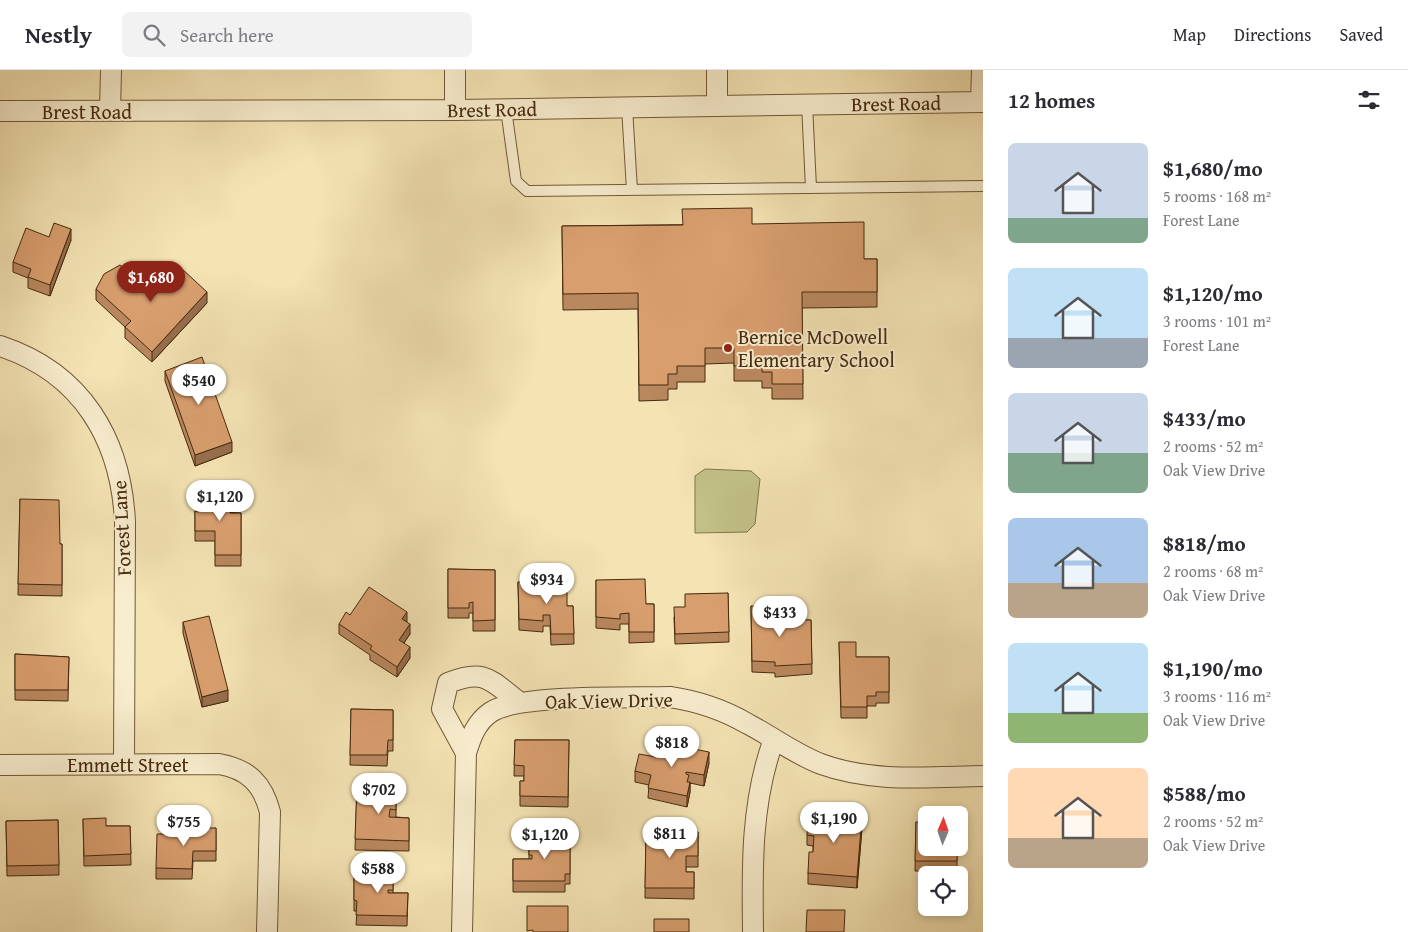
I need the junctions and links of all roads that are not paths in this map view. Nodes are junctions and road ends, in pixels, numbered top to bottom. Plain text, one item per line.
1 (111, 70) edge
2 (455, 70) edge
3 (717, 70) edge
4 (982, 70) edge
5 (982, 102) edge
6 (806, 104) junction
7 (717, 106) junction
8 (627, 107) junction
9 (506, 109) junction
10 (455, 110) junction
11 (110, 111) junction
12 (0, 112) edge
13 (983, 186) edge
14 (811, 188) junction
15 (632, 190) junction
16 (0, 346) edge
17 (519, 702) junction
18 (774, 739) junction
19 (466, 753) junction
20 (124, 764) junction
21 (0, 765) edge
22 (983, 776) edge
23 (267, 932) edge
24 (462, 932) edge
25 (752, 932) edge

1 - 11 street
2 - 10 street
3 - 7 street
4 - 5 street
5 - 6 street, Brest Road
6 - 7 street, Brest Road
6 - 14 lane
7 - 8 street, Brest Road
8 - 9 street, Brest Road
8 - 15 lane
9 - 10 street, Brest Road
9 - 15 lane
10 - 11 street, Brest Road
11 - 12 street, Brest Road
13 - 14 lane
14 - 15 lane
16 - 20 street, Forest Lane
17 - 18 street, Oak View Drive
17 - 19 street, Oak View Drive
17 - 19 street, Oak View Drive
18 - 22 street, Oak View Drive
18 - 25 street
19 - 24 street, Oak View Drive
20 - 21 street, Emmett Street
20 - 23 street, Emmett Street

